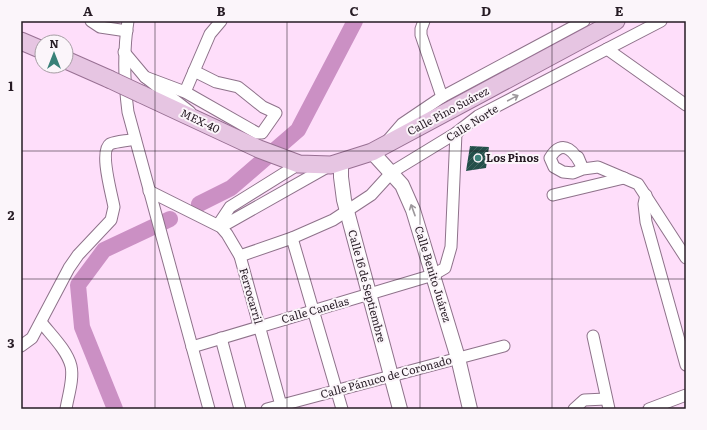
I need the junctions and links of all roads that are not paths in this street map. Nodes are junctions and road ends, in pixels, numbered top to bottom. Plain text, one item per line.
1 (91, 21) edge
2 (221, 21) edge
3 (424, 21) edge
4 (616, 21) edge
5 (661, 21) edge
6 (128, 26) edge
7 (587, 28) edge
8 (21, 41) edge
9 (34, 47) edge
10 (607, 49) junction
11 (124, 52) junction
12 (74, 64) edge
13 (194, 70) junction
14 (145, 77) junction
15 (185, 92) junction
16 (442, 97) junction
17 (686, 105) edge
18 (195, 119) junction
19 (456, 133) junction
20 (135, 139) junction
21 (378, 148) junction
22 (298, 164) junction
23 (336, 164) junction
24 (583, 169) junction
25 (392, 172) junction
26 (624, 178) junction
27 (149, 191) junction
28 (553, 195) dead end
29 (646, 195) junction
30 (347, 212) junction
31 (221, 227) junction
32 (292, 238) junction
33 (240, 256) junction
34 (686, 258) edge
35 (433, 275) junction
36 (369, 294) junction
37 (313, 311) junction
38 (42, 322) junction
39 (260, 326) junction
40 (593, 336) dead end
41 (221, 338) junction
42 (21, 346) edge
43 (504, 346) dead end
44 (192, 347) junction
45 (458, 358) junction
46 (686, 366) edge
47 (391, 376) junction
48 (336, 390) junction
49 (686, 395) edge
50 (607, 404) edge
51 (282, 407) edge
52 (66, 409) edge
53 (209, 409) edge
54 (240, 409) edge
55 (267, 409) edge
56 (342, 409) edge
57 (400, 409) edge
58 (470, 409) edge
59 (574, 409) edge
60 (649, 409) edge

1 - 6 street
2 - 13 street
3 - 16 street
4 - 7 main road, Calle Pino Suárez
5 - 10 street, Calle Norte
6 - 11 street
7 - 16 street
7 - 21 main road, Calle Pino Suárez
8 - 9 main road
10 - 17 street
19 -> 10 street, Calle Norte
11 - 14 street
11 - 20 street
12 - 18 main road, MEX-40, bridge
13 - 15 street
13 - 15 street
14 - 15 street
14 - 18 street
16 - 21 street
18 - 22 main road, MEX-40
19 - 25 street, Calle Norte
19 - 35 street, Calle Canelas
20 - 27 street
20 - 38 street
21 - 23 main road, Calle Pino Suárez
21 - 25 street, Calle Benito Juárez
22 - 23 main road, Calle Pino Suárez
22 - 31 street
23 - 30 street, Calle 16 de Septiembre
23 - 31 street
24 - 24 street
24 - 26 street
25 - 30 street, Calle Norte
35 -> 25 street, Calle Benito Juárez
26 - 28 street
26 - 29 street
27 - 31 street, Ferrocarril
27 - 44 street
29 - 34 street
29 - 46 street
30 - 32 street, Calle Norte
30 - 36 street, Calle 16 de Septiembre
31 - 33 street, Ferrocarril
32 - 33 street, Calle Norte
32 - 37 street
33 - 39 street, Ferrocarril
35 - 36 street, Calle Canelas
35 - 45 street, Calle Benito Juárez
36 - 37 street, Calle Canelas
36 - 47 street, Calle 16 de Septiembre
37 - 39 street, Calle Canelas
37 - 48 street
38 - 42 street
38 - 52 street
39 - 41 street, Calle Canelas
39 - 51 street, Ferrocarril
40 - 50 street
41 - 44 street, Calle Canelas
41 - 54 street
43 - 45 street, Calle Pánuco de Coronado
44 - 53 street
45 - 47 street, Calle Pánuco de Coronado
45 - 58 street, Calle Benito Juárez
47 - 48 street, Calle Pánuco de Coronado
47 - 57 street, Calle 16 de Septiembre
48 - 51 street, Calle Pánuco de Coronado
48 - 56 street
49 - 60 street
50 - 59 street
51 - 55 street, Calle Pánuco de Coronado

